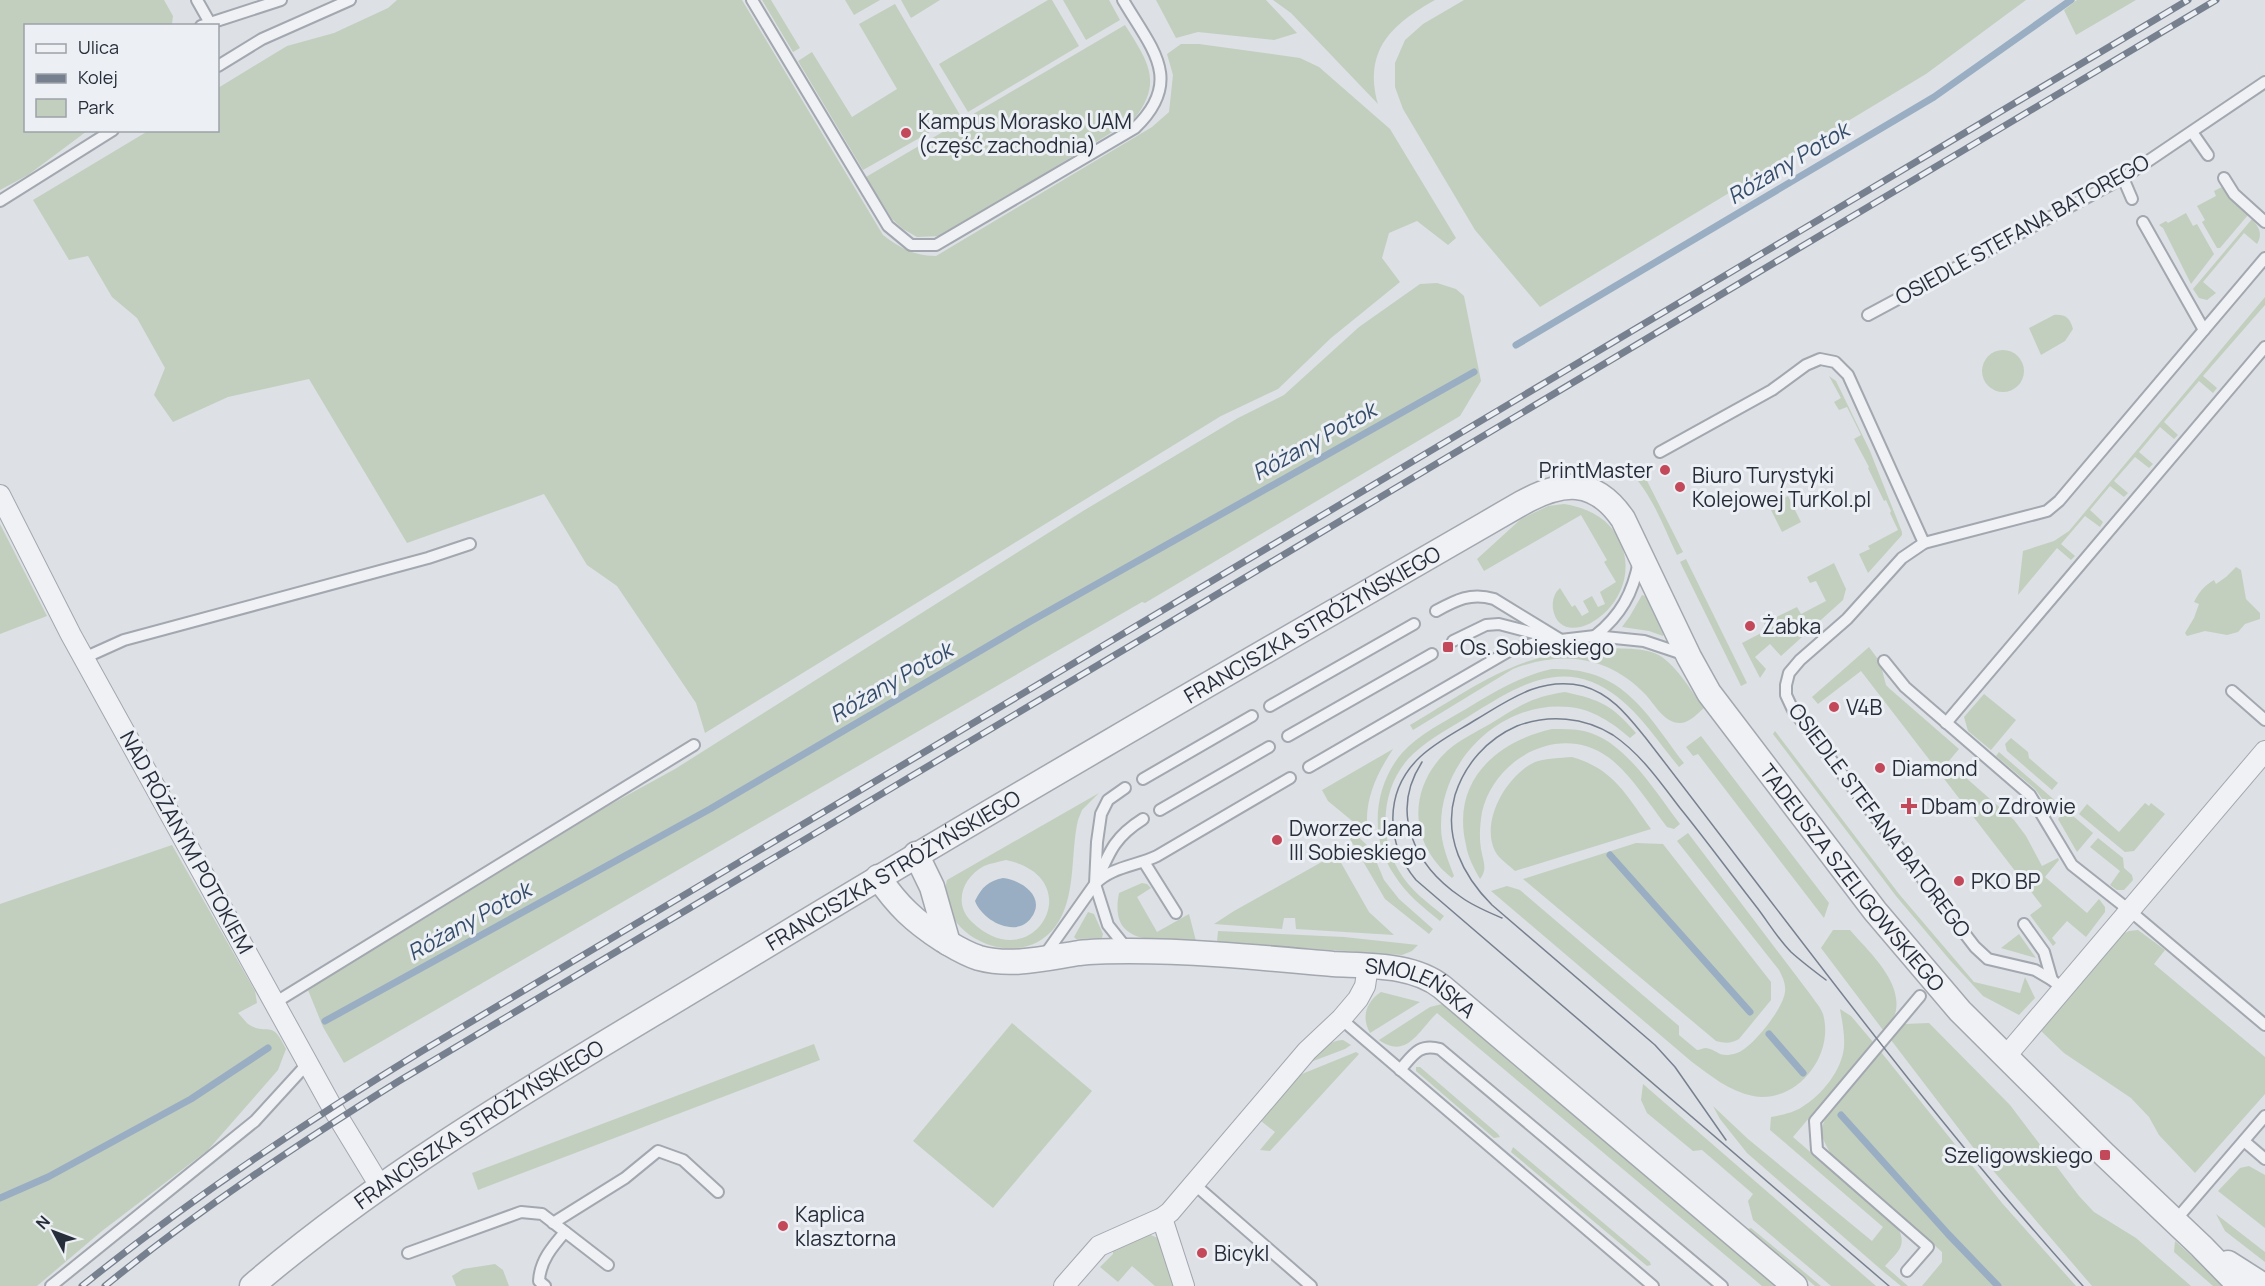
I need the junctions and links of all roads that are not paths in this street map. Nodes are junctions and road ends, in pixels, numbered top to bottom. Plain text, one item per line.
1 (197, 0) edge
2 (282, 0) edge
3 (350, 0) edge
4 (752, 0) edge
5 (1122, 0) edge
6 (205, 24) edge
7 (219, 65) edge
8 (2265, 82) edge
9 (110, 132) edge
10 (2192, 132) junction
11 (2208, 155) dead end
12 (2123, 178) junction
13 (2223, 178) dead end
14 (2132, 200) dead end
15 (0, 201) edge
16 (2143, 222) dead end
17 (2265, 222) edge
18 (2265, 258) edge
19 (1868, 315) dead end
20 (2204, 330) junction
21 (2265, 347) edge
22 (1660, 452) dead end
23 (1555, 488) joint
24 (0, 495) edge
25 (1924, 543) junction
26 (470, 544) dead end
27 (1640, 555) junction
28 (1436, 611) dead end
29 (1414, 624) dead end
30 (1595, 636) junction
31 (1453, 641) dead end
32 (1561, 641) junction
33 (1432, 654) dead end
34 (1689, 657) junction
35 (84, 658) junction
36 (1884, 661) dead end
37 (2232, 691) dead end
38 (1270, 706) dead end
39 (1252, 716) dead end
40 (2265, 720) edge
41 (1946, 723) junction
42 (1288, 736) dead end
43 (694, 745) dead end
44 (1269, 747) dead end
45 (2265, 751) edge
46 (1309, 767) dead end
47 (1290, 778) dead end
48 (1143, 779) dead end
49 (1125, 788) dead end
50 (1160, 810) dead end
51 (1143, 819) dead end
52 (916, 854) junction
53 (1144, 862) junction
54 (878, 877) junction
55 (1095, 884) junction
56 (2129, 910) junction
57 (1176, 913) dead end
58 (2024, 924) dead end
59 (948, 943) junction
60 (1128, 951) junction
61 (1042, 958) junction
62 (1368, 966) junction
63 (2058, 985) junction
64 (1920, 996) dead end
65 (276, 1002) junction
66 (1341, 1019) junction
67 (2265, 1025) edge
68 (2006, 1056) junction
69 (308, 1063) junction
70 (1400, 1070) junction
71 (2265, 1116) edge
72 (2244, 1140) junction
73 (2265, 1159) edge
74 (1194, 1184) junction
75 (380, 1186) junction
76 (718, 1192) dead end
77 (1162, 1218) junction
78 (2174, 1222) junction
79 (553, 1223) junction
80 (566, 1232) junction
81 (2201, 1246) junction
82 (408, 1253) dead end
83 (608, 1265) dead end
84 (1907, 1271) dead end
85 (51, 1286) edge
86 (252, 1286) edge
87 (545, 1286) edge
88 (1064, 1286) edge
89 (1184, 1286) edge
90 (1311, 1286) edge
91 (1653, 1286) edge
92 (1722, 1286) edge
93 (1795, 1286) edge
94 (2240, 1286) edge
95 (2264, 1286) edge

1 - 6 lane
2 - 6 lane
3 - 7 lane
4 - 5 lane
8 - 10 lane, OSIEDLE STEFANA BATOREGO
9 - 15 lane
10 - 11 lane
10 - 12 lane, OSIEDLE STEFANA BATOREGO
12 - 14 lane
12 - 19 lane, OSIEDLE STEFANA BATOREGO
13 - 17 lane
16 - 20 lane
18 - 20 lane, OSIEDLE STEFANA BATOREGO
20 - 25 lane, OSIEDLE STEFANA BATOREGO
21 - 41 lane
22 - 25 lane
23 - 27 street, TADEUSZA SZELIGOWSKIEGO
23 - 52 street, FRANCISZKA STRÓŻYŃSKIEGO
24 - 35 street, NAD RÓŻANYM POTOKIEM
25 - 63 lane, OSIEDLE STEFANA BATOREGO
26 - 35 lane
27 - 30 lane
27 - 34 street, TADEUSZA SZELIGOWSKIEGO
28 - 32 lane
29 - 38 lane
30 - 32 lane
30 - 34 lane
31 - 32 lane
32 - 46 lane
33 - 42 lane
34 - 68 street, TADEUSZA SZELIGOWSKIEGO
35 - 65 street, NAD RÓŻANYM POTOKIEM
36 - 41 lane
37 - 40 lane
39 - 48 lane
41 - 56 lane
43 - 65 lane
44 - 50 lane
45 - 56 street
47 - 53 lane
49 - 55 lane
51 - 55 lane
52 - 54 street, FRANCISZKA STRÓŻYŃSKIEGO
52 - 59 street
53 - 55 lane
53 - 57 lane
54 - 59 street, SMOLEŃSKA
54 - 75 street, FRANCISZKA STRÓŻYŃSKIEGO
55 - 60 lane
55 - 61 lane
56 - 63 street
56 - 67 lane
58 - 63 lane
59 - 61 street, SMOLEŃSKA
60 - 61 street, SMOLEŃSKA
60 - 62 street, SMOLEŃSKA
62 - 66 street
62 - 93 street, SMOLEŃSKA
63 - 68 street
64 - 84 lane
65 - 69 street, NAD RÓŻANYM POTOKIEM
66 - 70 lane
66 - 74 street
68 - 78 street, TADEUSZA SZELIGOWSKIEGO
69 - 75 street, NAD RÓŻANYM POTOKIEM
69 - 85 lane
70 - 91 lane
70 - 92 lane
71 - 72 lane
72 - 73 lane
72 - 78 lane
74 - 77 street
74 - 90 lane
75 - 86 street, FRANCISZKA STRÓŻYŃSKIEGO
76 - 79 lane
77 - 88 street
77 - 89 street
78 - 81 street, TADEUSZA SZELIGOWSKIEGO
79 - 80 lane
79 - 82 lane
80 - 83 lane
80 - 87 lane
81 - 94 street, TADEUSZA SZELIGOWSKIEGO
81 - 95 street, TADEUSZA SZELIGOWSKIEGO

